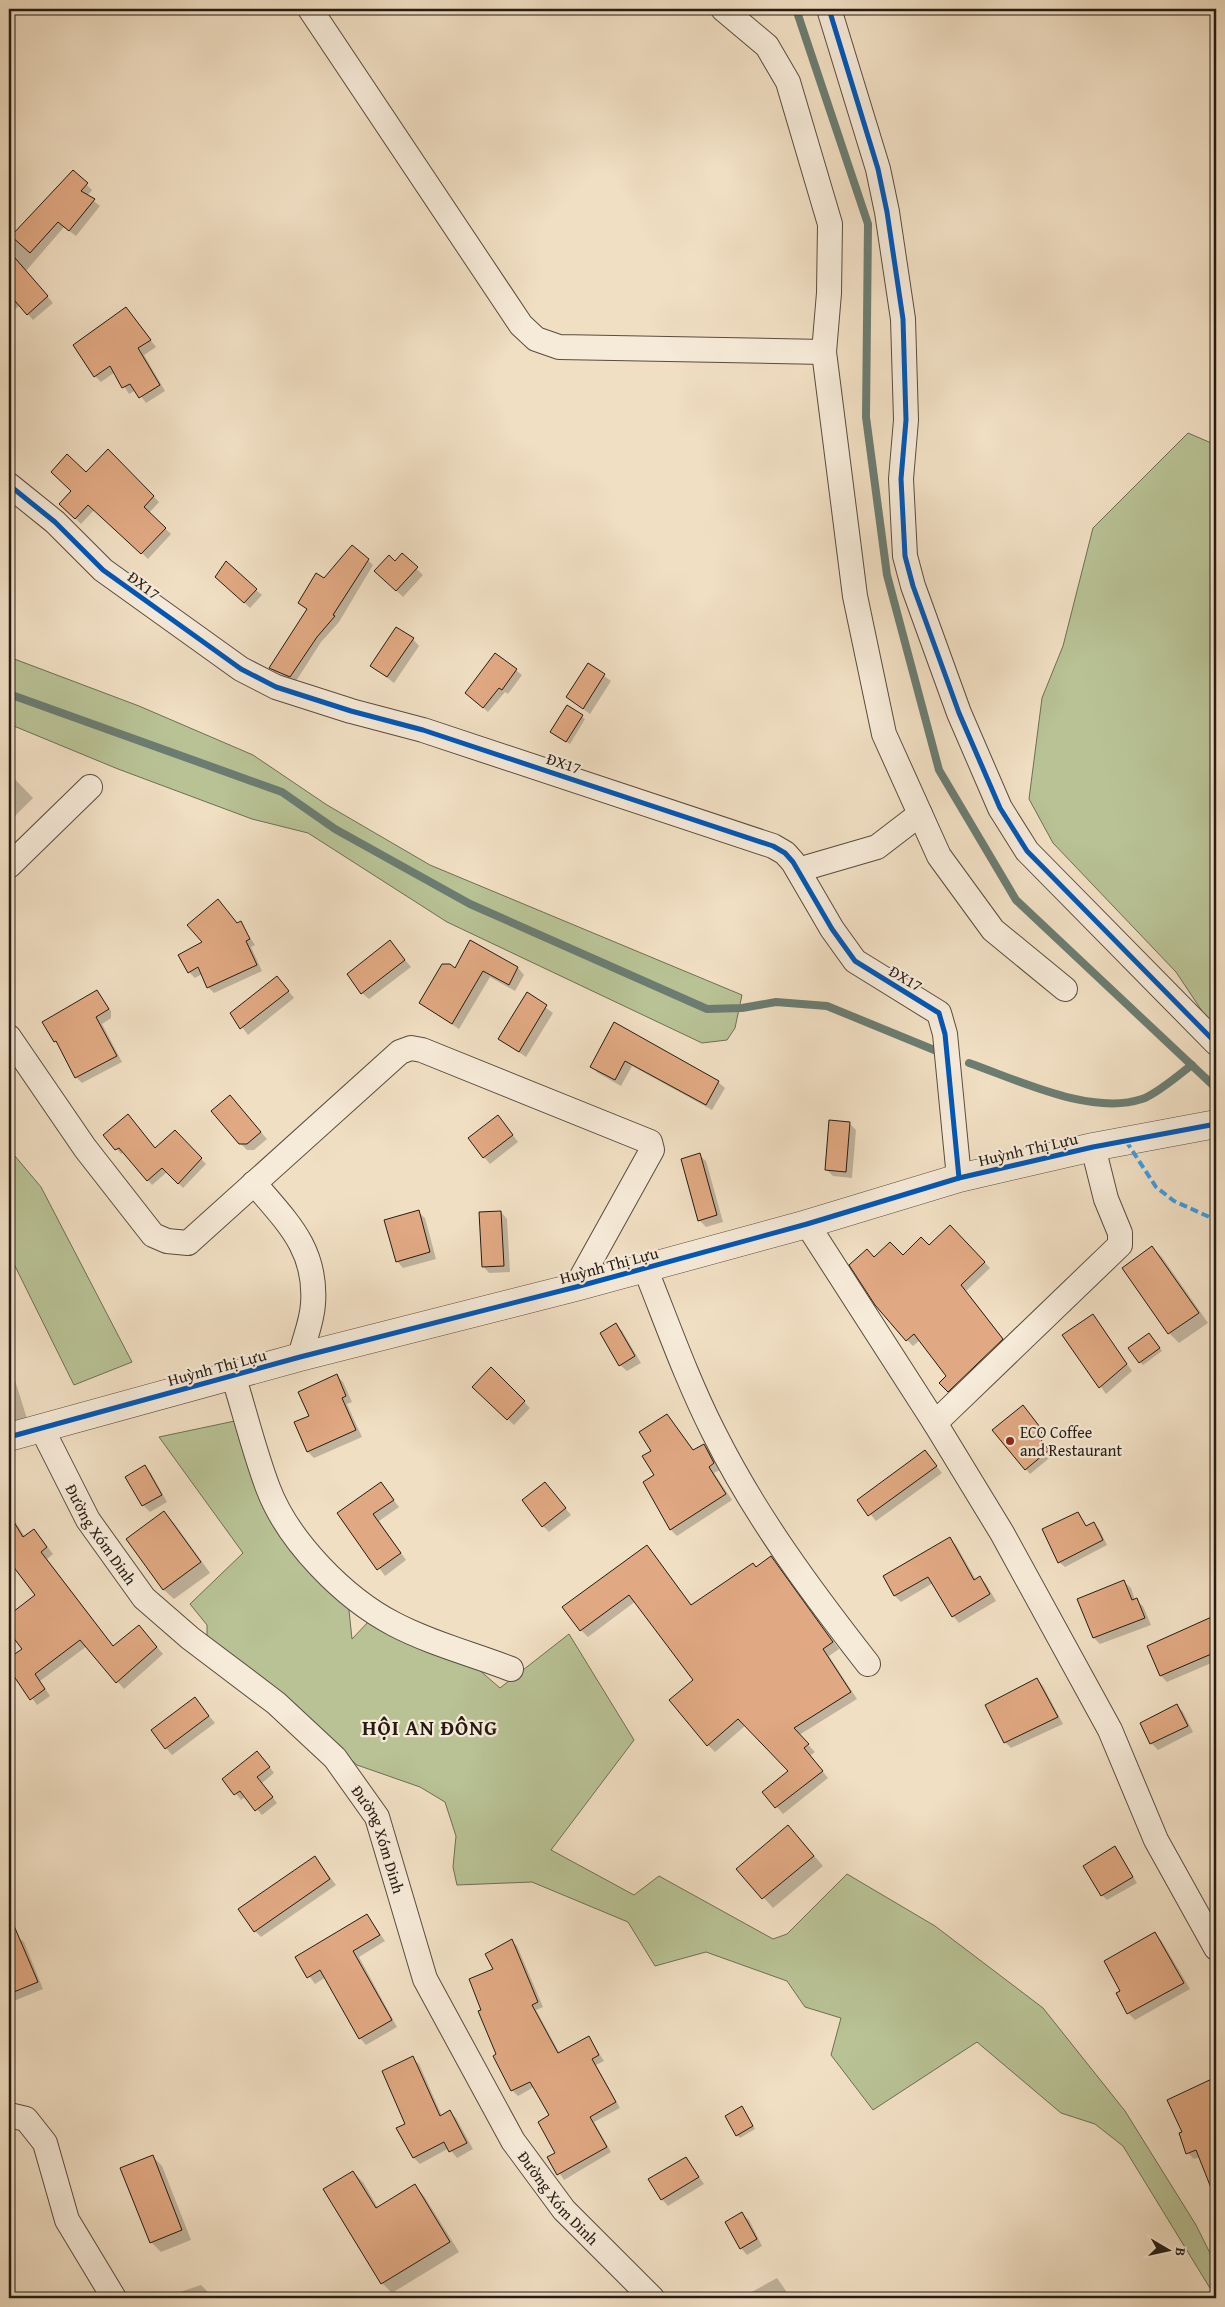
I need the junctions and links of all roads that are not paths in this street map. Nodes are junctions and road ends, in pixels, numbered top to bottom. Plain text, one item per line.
1 (310, 9) edge
2 (723, 9) edge
3 (829, 9) edge
4 (824, 352) junction
5 (9, 485) edge
6 (90, 787) dead end
7 (920, 814) junction
8 (9, 866) edge
9 (798, 870) junction
10 (1065, 989) dead end
11 (9, 1038) edge
12 (1216, 1042) edge
13 (1214, 1124) edge
14 (1092, 1146) junction
15 (958, 1178) junction
16 (254, 1182) junction
17 (807, 1224) junction
18 (645, 1268) junction
19 (576, 1287) junction
20 (300, 1357) junction
21 (233, 1375) junction
22 (935, 1424) junction
23 (42, 1429) junction
24 (9, 1437) edge
25 (868, 1664) dead end
26 (511, 1669) dead end
27 (1216, 1948) edge
28 (9, 2115) edge
29 (114, 2298) edge
30 (652, 2298) edge

1 - 4 street
2 - 4 street
3 - 12 street
4 - 7 street
5 - 9 street, ĐX17
6 - 8 street
7 - 9 street
7 - 10 street
9 - 15 street, ĐX17
11 - 16 street
13 - 14 street, Huỳnh Thị Lựu
14 - 15 street, Huỳnh Thị Lựu
14 - 22 street
15 - 17 street, Huỳnh Thị Lựu
16 - 19 street
16 - 20 street
17 - 18 street, Huỳnh Thị Lựu
17 - 22 street
18 - 19 street, Huỳnh Thị Lựu
18 - 25 street
19 - 20 street, Huỳnh Thị Lựu
20 - 21 street, Huỳnh Thị Lựu
21 - 23 street, Huỳnh Thị Lựu
21 - 26 street
22 - 27 street
23 - 24 street, Huỳnh Thị Lựu
23 - 30 street, Đường Xóm Dinh
28 - 29 street

